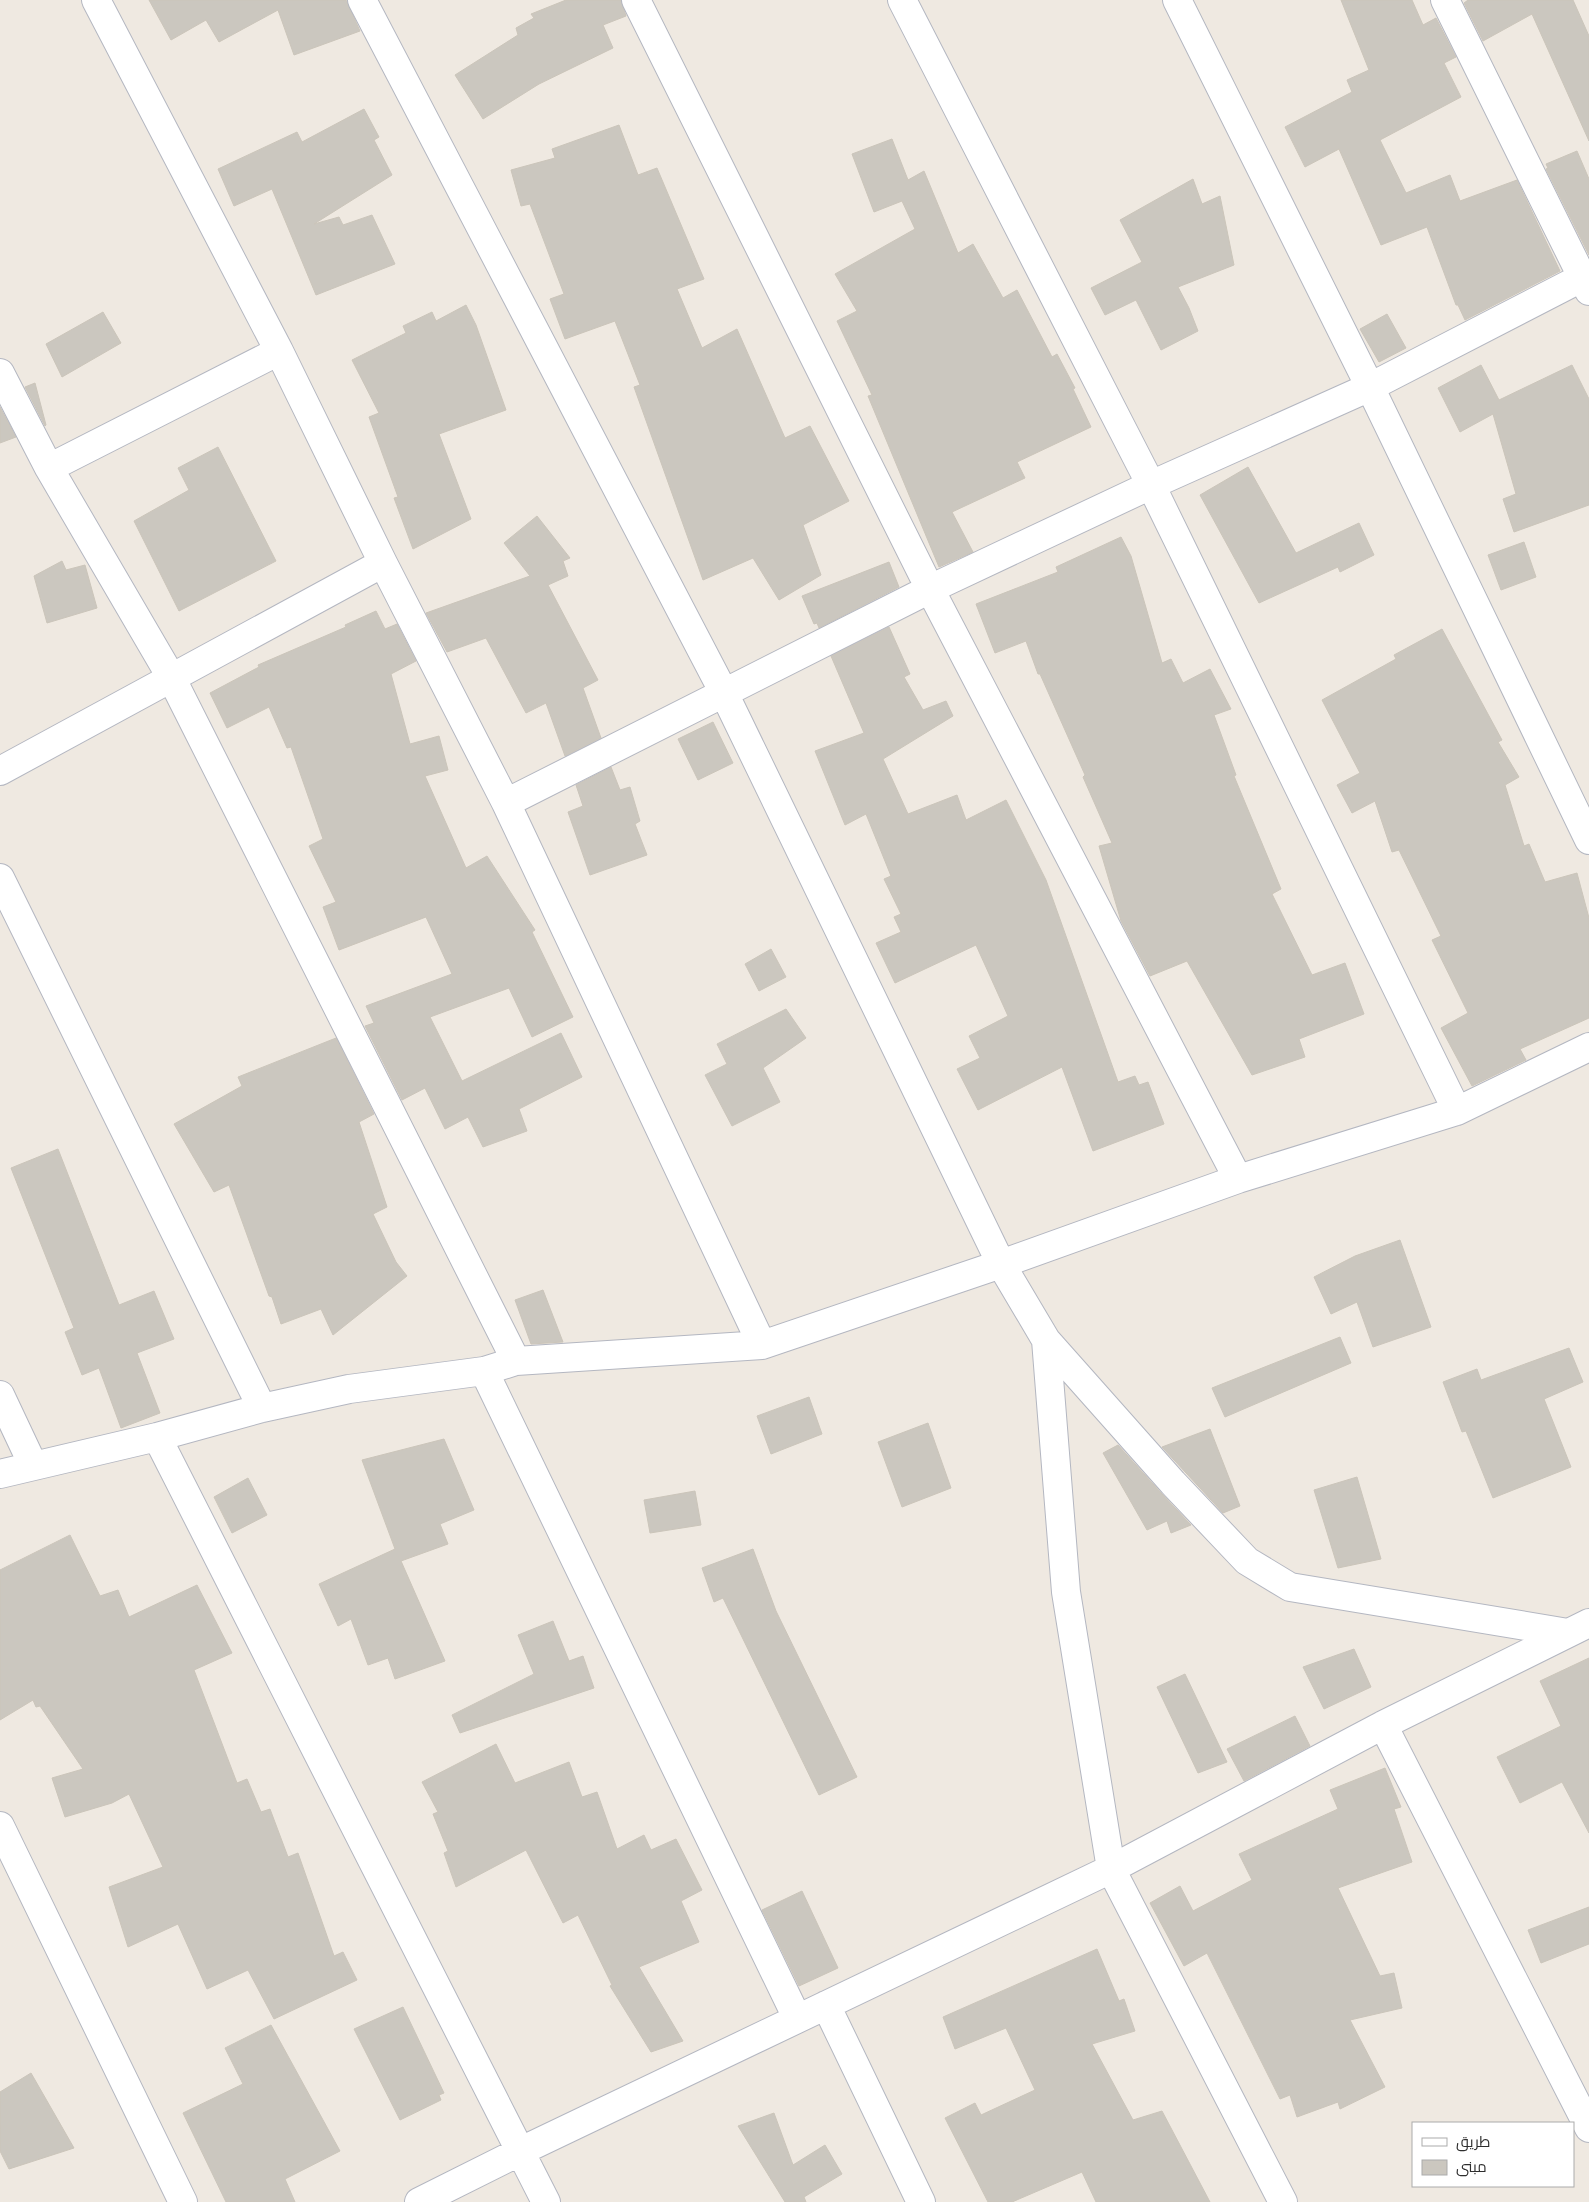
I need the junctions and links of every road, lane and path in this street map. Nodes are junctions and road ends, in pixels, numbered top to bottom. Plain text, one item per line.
1 (96, 0) edge
2 (362, 0) edge
3 (636, 0) edge
4 (902, 0) edge
5 (1177, 0) edge
6 (1445, 0) edge
7 (1587, 281) edge
8 (279, 352) junction
9 (0, 373) edge
10 (1370, 387) junction
11 (49, 468) junction
12 (1151, 485) junction
13 (382, 563) junction
14 (930, 589) junction
15 (171, 677) junction
16 (724, 693) junction
17 (0, 771) edge
18 (506, 802) junction
19 (1589, 840) edge
20 (0, 878) edge
21 (1589, 1047) edge
22 (1457, 1111) junction
23 (1238, 1179) junction
24 (1001, 1264) junction
25 (1046, 1340) junction
26 (762, 1346) junction
27 (516, 1361) junction
28 (484, 1371) junction
29 (0, 1395) edge
30 (262, 1408) junction
31 (157, 1437) junction
32 (33, 1465) junction
33 (0, 1474) edge
34 (1578, 1628) edge
35 (1383, 1726) junction
36 (0, 1826) edge
37 (1111, 1869) junction
38 (826, 2006) junction
39 (797, 2018) junction
40 (1589, 2128) edge
41 (520, 2151) junction
42 (183, 2202) edge
43 (420, 2202) edge
44 (546, 2202) edge
45 (921, 2202) edge
46 (1283, 2202) edge

1 - 8 street
2 - 16 street
3 - 14 street
4 - 12 street
5 - 10 street
6 - 7 street
7 - 10 street
8 - 11 street
8 - 13 street
9 - 11 street
10 - 12 street
10 - 19 street
11 - 15 street
12 - 14 street
12 - 22 street
13 - 15 street
13 - 18 street
14 - 16 street
14 - 23 street
15 - 17 street
15 - 27 street
16 - 18 street
16 - 24 street
18 - 26 street
20 - 30 street
21 - 22 street
22 - 23 street
23 - 24 street
24 - 25 street
24 - 26 street
25 - 34 street
25 - 37 street
26 - 27 street
27 - 28 street
28 - 30 street
28 - 39 street
29 - 32 street
30 - 31 street
31 - 32 street
31 - 41 street
32 - 33 street
34 - 35 street
35 - 37 street
35 - 40 street
36 - 42 street
37 - 38 street
37 - 46 street
38 - 39 street
38 - 45 street
39 - 41 street
41 - 43 street
41 - 44 street

